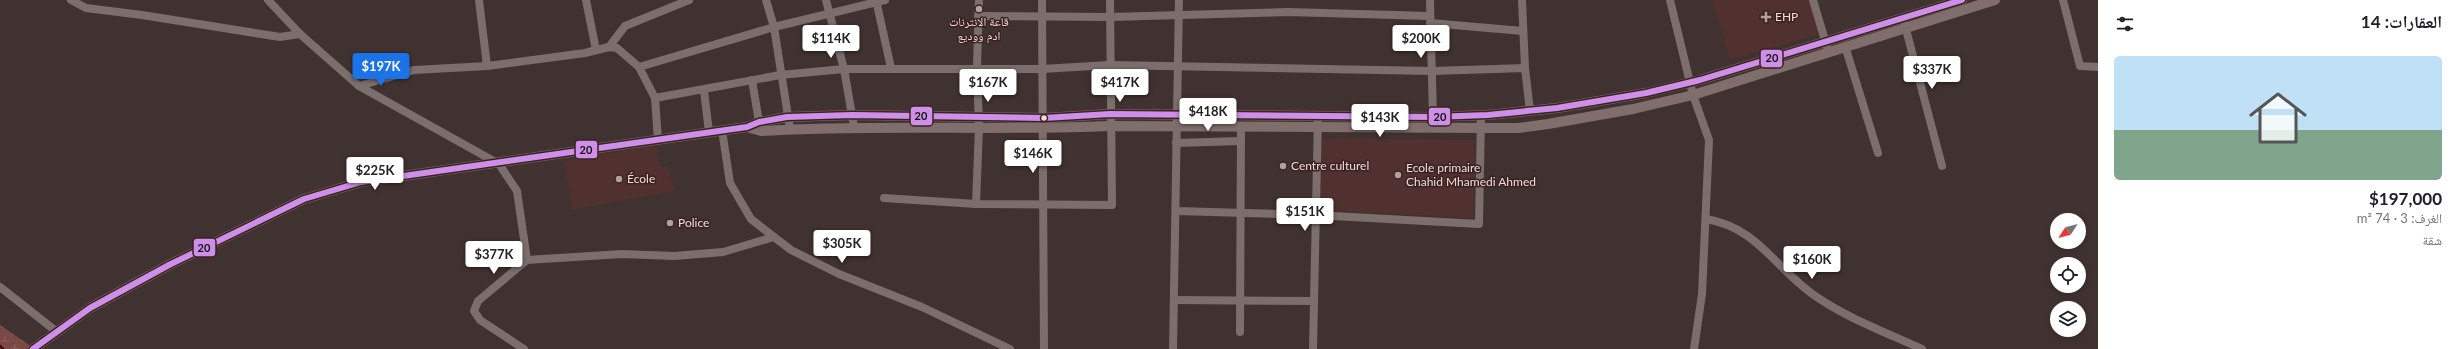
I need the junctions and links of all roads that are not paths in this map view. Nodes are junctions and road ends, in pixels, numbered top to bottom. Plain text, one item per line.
1 (71, 0) edge
2 (268, 0) edge
3 (480, 0) edge
4 (586, 0) edge
5 (689, 0) edge
6 (766, 0) edge
7 (826, 0) edge
8 (879, 0) edge
9 (979, 0) edge
10 (1042, 0) edge
11 (1110, 0) edge
12 (1179, 0) edge
13 (1430, 0) edge
14 (1522, 0) edge
15 (1670, 0) edge
16 (1813, 0) edge
17 (1962, 0) edge
18 (1995, 0) edge
19 (2063, 0) edge
20 (830, 14) junction
21 (978, 16) junction
22 (1041, 16) junction
23 (1179, 16) junction
24 (1110, 17) junction
25 (1430, 19) junction
26 (1904, 23) junction
27 (774, 27) junction
28 (1523, 31) junction
29 (300, 34) junction
30 (1827, 46) junction
31 (1845, 46) junction
32 (609, 47) junction
33 (596, 50) junction
34 (1109, 65) junction
35 (487, 66) junction
36 (1177, 66) junction
37 (639, 67) junction
38 (977, 67) junction
39 (2098, 67) edge
40 (891, 68) junction
41 (1525, 68) junction
42 (844, 69) junction
43 (1042, 69) junction
44 (1432, 70) junction
45 (780, 76) junction
46 (752, 80) junction
47 (1691, 82) junction
48 (359, 86) junction
49 (704, 91) junction
50 (1693, 95) junction
51 (655, 98) junction
52 (1530, 111) junction
53 (1110, 114) junction
54 (852, 115) junction
55 (1176, 115) junction
56 (1318, 115) junction
57 (1481, 115) junction
58 (787, 117) junction
59 (1433, 118) junction
60 (979, 123) junction
61 (1044, 123) junction
62 (760, 126) junction
63 (1111, 126) junction
64 (1176, 126) junction
65 (1241, 127) junction
66 (1317, 127) junction
67 (854, 128) junction
68 (1481, 128) junction
69 (790, 129) junction
70 (722, 130) junction
71 (709, 132) junction
72 (658, 140) junction
73 (1241, 141) junction
74 (1176, 143) junction
75 (1878, 153) dead end
76 (499, 164) junction
77 (1942, 166) dead end
78 (884, 198) dead end
79 (976, 204) junction
80 (1043, 204) junction
81 (1176, 211) junction
82 (1240, 212) junction
83 (1315, 215) junction
84 (1706, 219) junction
85 (774, 238) junction
86 (527, 260) junction
87 (0, 287) edge
88 (1174, 300) junction
89 (1240, 301) junction
90 (1313, 301) junction
91 (57, 332) junction
92 (1240, 332) dead end
93 (33, 349) edge
94 (524, 349) edge
95 (1010, 349) edge
96 (1044, 349) edge
97 (1173, 349) edge
98 (1313, 349) edge
99 (1694, 349) edge
100 (1922, 349) edge

1 - 29 street
2 - 29 street
3 - 35 street
4 - 33 street
5 - 32 street
6 - 27 street
7 - 20 street
8 - 20 street
8 - 40 street
9 - 21 street
10 - 22 street
11 - 24 street
12 - 23 street
13 - 25 street
14 - 28 street
15 - 47 street
16 - 30 street
17 - 26 main road
18 - 26 main road
19 - 39 street
20 - 27 street
20 - 42 street
21 - 22 street
21 - 38 street
22 - 24 street
22 - 43 street
23 - 24 street
23 - 25 street
23 - 36 street
24 - 34 street
25 - 28 street
25 - 44 street
26 - 30 main road
26 - 31 main road
26 - 77 street
27 - 37 street
27 - 45 street
28 - 41 street
29 - 48 street
30 - 31 main road
30 - 47 main road
30 - 50 main road
31 - 75 street
32 - 33 street
32 - 37 street
33 - 35 street
34 - 36 street
34 - 43 street
34 - 53 street
35 - 48 street
36 - 44 street
36 - 55 street
37 - 51 street
38 - 40 street
38 - 43 street
38 - 60 street
40 - 42 street
41 - 44 street
41 - 52 street
42 - 45 street
42 - 54 street
43 - 61 street
44 - 59 street
45 - 46 street
45 - 58 street
46 - 49 street
46 - 62 street
47 - 50 street
47 - 52 main road
48 - 76 street
49 - 51 street
49 - 71 street
50 - 68 main road
50 - 84 street
51 - 72 street
52 - 57 main road
53 - 55 main road
53 - 61 main road
53 - 63 street
54 - 58 main road
54 - 60 main road
54 - 67 street
55 - 56 main road
55 - 64 street
56 - 59 main road
56 - 66 street
57 - 59 main road
57 - 68 street
58 - 62 main road
58 - 69 street
60 - 61 main road
60 - 67 main road
60 - 79 street
61 - 63 main road
61 - 80 street
62 - 69 main road
62 - 70 main road
63 - 64 main road
63 - 80 street
64 - 65 main road
64 - 74 street
65 - 66 main road
65 - 73 street
66 - 68 main road
66 - 83 street
67 - 69 main road
68 - 83 street
70 - 71 main road
70 - 85 street
71 - 72 main road
72 - 76 main road
73 - 74 street
73 - 82 street
74 - 81 street
76 - 86 street
76 - 91 main road
78 - 79 street
79 - 80 street
80 - 96 street
81 - 82 street
81 - 88 street
82 - 83 street
82 - 89 street
83 - 90 street
84 - 99 street
84 - 100 street
85 - 86 street
85 - 95 street
86 - 94 street
87 - 91 street
88 - 89 street
88 - 97 street
89 - 90 street
89 - 92 street
90 - 98 street
91 - 93 main road

